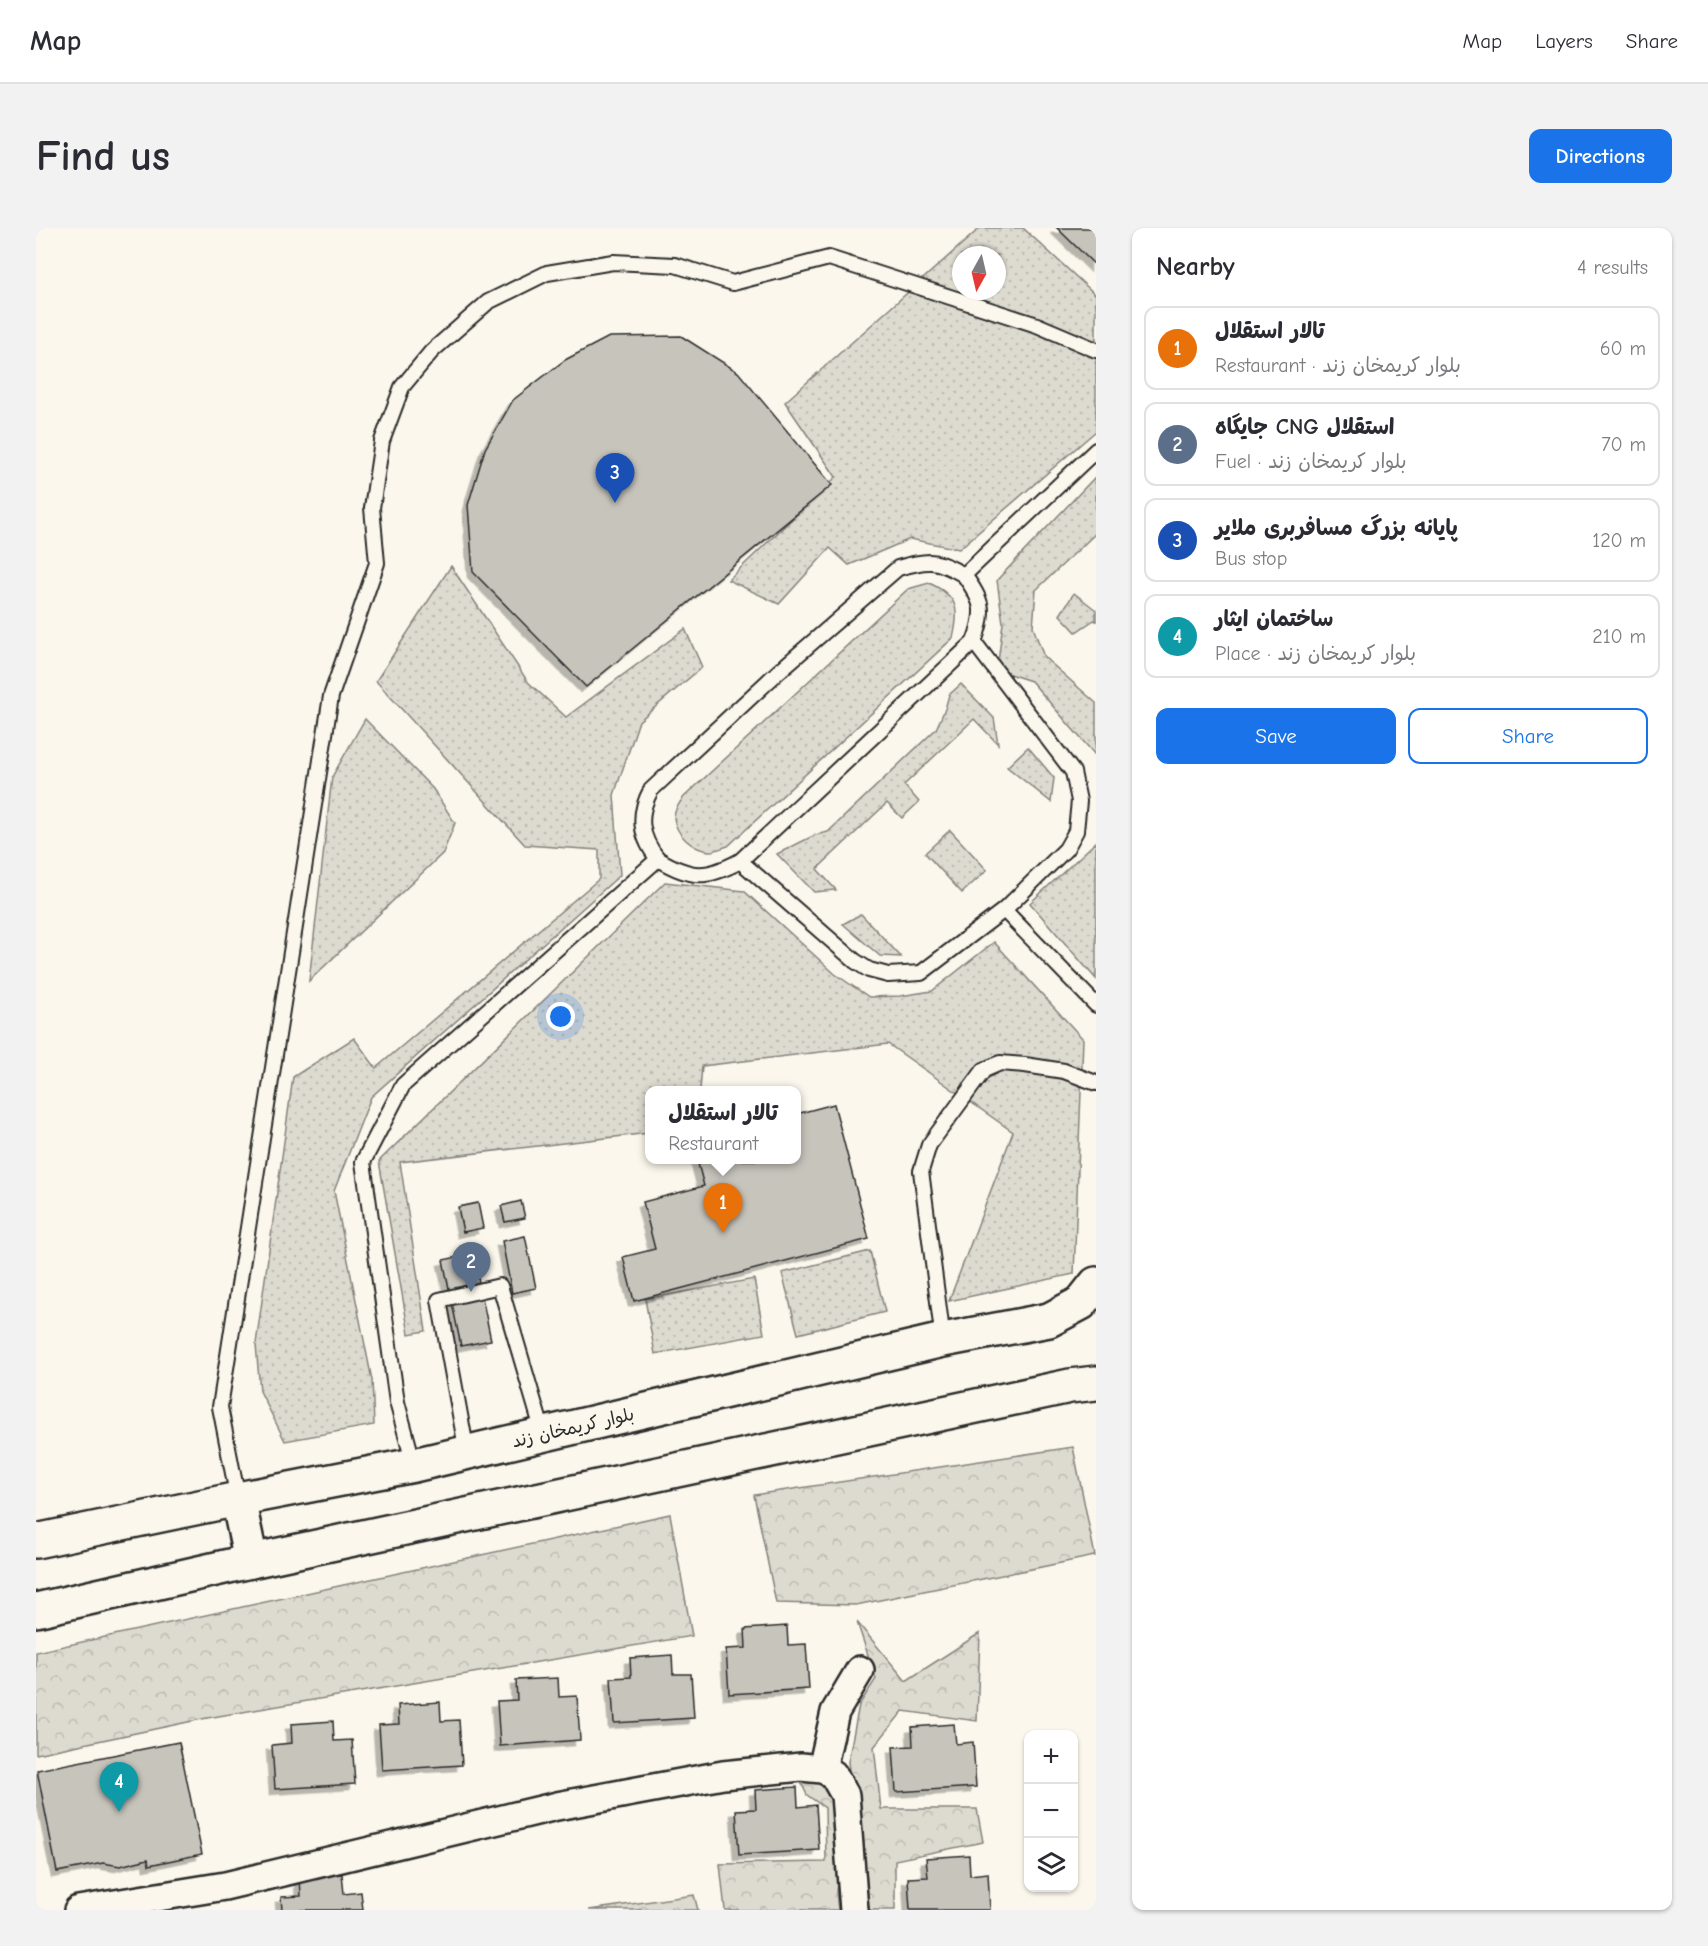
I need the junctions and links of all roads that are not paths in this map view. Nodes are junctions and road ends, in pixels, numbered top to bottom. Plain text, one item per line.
1 (1096, 350) edge
2 (1096, 450) edge
3 (964, 575) junction
4 (974, 642) junction
5 (658, 859) junction
6 (740, 861) junction
7 (1004, 910) junction
8 (1096, 1005) edge
9 (1096, 1083) edge
10 (1096, 1284) edge
11 (943, 1340) junction
12 (1096, 1383) edge
13 (544, 1436) junction
14 (467, 1454) junction
15 (414, 1465) junction
16 (238, 1499) junction
17 (36, 1541) edge
18 (251, 1561) junction
19 (36, 1610) edge
20 (860, 1670) dead end
21 (822, 1769) junction
22 (226, 1898) edge
23 (78, 1910) edge
24 (854, 1910) edge

1 - 16 lane
2 - 3 lane
3 - 4 lane
3 - 5 lane
4 - 6 lane
4 - 7 lane
5 - 6 lane
5 - 15 lane
6 - 7 lane
7 - 8 lane
9 - 11 lane
10 - 11 main road, بلوار کریمخان زند
11 - 13 main road, بلوار کریمخان زند
12 - 18 main road
13 - 14 main road, بلوار کریمخان زند
13 - 14 lane
14 - 15 main road, بلوار کریمخان زند
15 - 16 main road, بلوار کریمخان زند
16 - 17 main road, بلوار کریمخان زند
16 - 18 main road
18 - 19 main road
20 - 21 street
21 - 22 street
21 - 24 street
22 - 23 street

